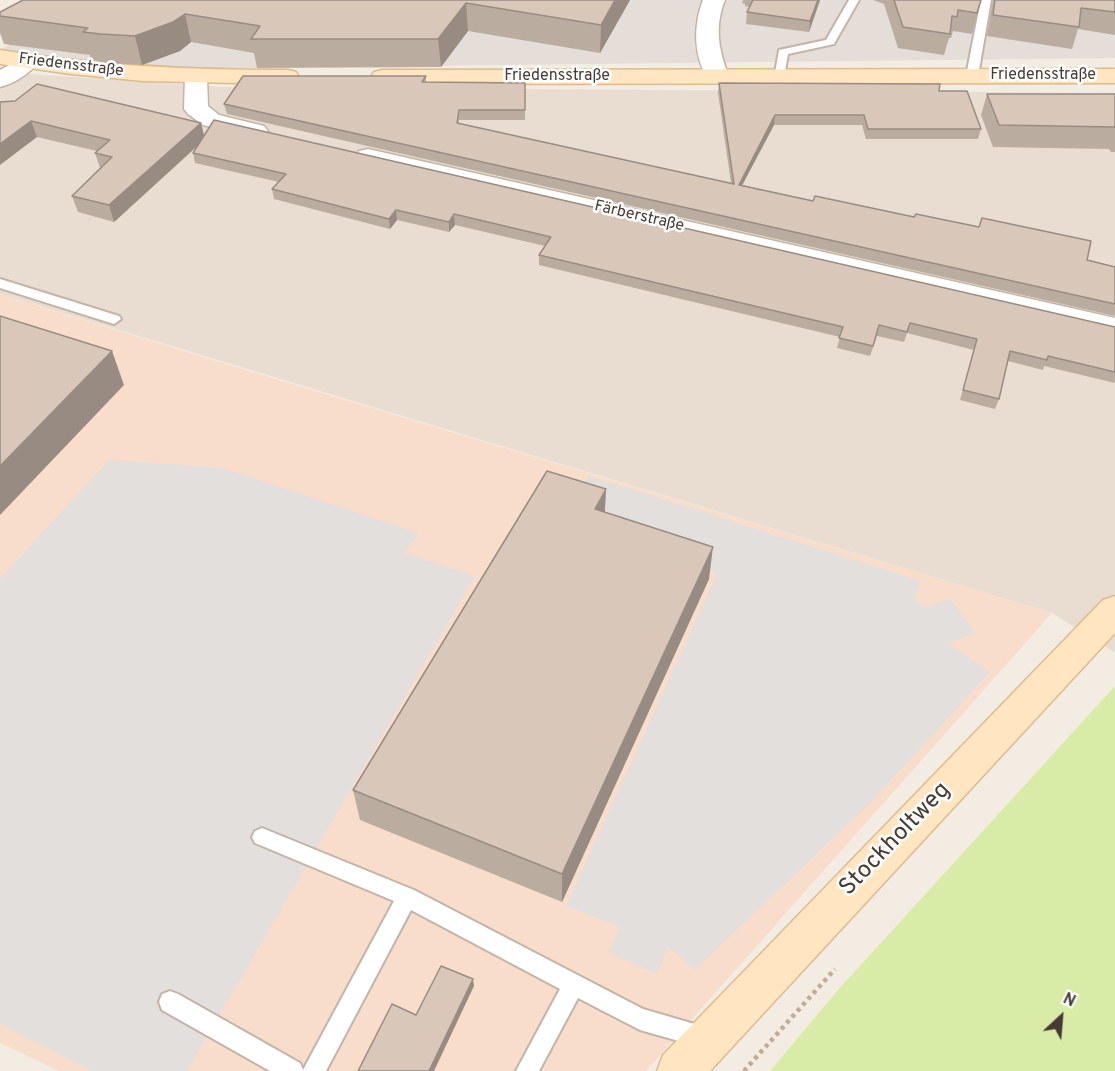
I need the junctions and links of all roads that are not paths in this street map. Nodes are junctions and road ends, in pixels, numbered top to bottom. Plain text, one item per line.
1 (714, 0) edge
2 (854, 0) edge
3 (986, 0) edge
4 (0, 57) edge
5 (27, 62) junction
6 (972, 76) junction
7 (1115, 76) edge
8 (196, 77) junction
9 (311, 77) edge
10 (357, 77) edge
11 (718, 77) junction
12 (778, 77) junction
13 (0, 80) edge
14 (276, 135) edge
15 (344, 151) edge
16 (0, 283) edge
17 (114, 319) dead end
18 (1115, 327) edge
19 (1115, 610) edge
20 (262, 837) dead end
21 (407, 897) junction
22 (574, 985) junction
23 (170, 1002) dead end
24 (708, 1038) junction
25 (292, 1071) edge
26 (314, 1071) edge
27 (527, 1071) edge
28 (679, 1071) edge

1 - 11 street
2 - 12 lane
3 - 6 lane
4 - 5 main road, Friedensstraße
5 - 8 main road, Friedensstraße
5 - 13 street
6 - 7 main road, Friedensstraße
6 - 12 main road, Friedensstraße
8 - 9 main road, Friedensstraße
8 - 14 street
10 - 11 main road, Friedensstraße
11 - 12 main road, Friedensstraße
15 - 18 street, Färberstraße
16 - 17 lane
19 - 24 main road, Stockholtweg
20 - 21 lane
21 - 22 lane
21 - 26 lane
22 - 24 lane
22 - 27 lane
23 - 25 lane
24 - 28 main road, Stockholtweg

